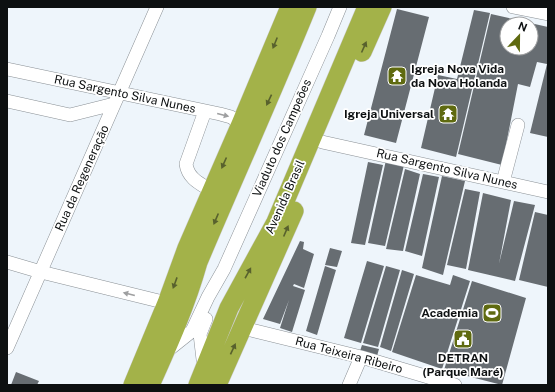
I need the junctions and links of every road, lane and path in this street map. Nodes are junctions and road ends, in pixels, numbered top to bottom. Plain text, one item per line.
1 (157, 7) edge
2 (290, 7) edge
3 (307, 7) edge
4 (340, 7) edge
5 (367, 7) edge
6 (382, 7) edge
7 (513, 7) edge
8 (548, 14) edge
9 (7, 68) edge
10 (117, 99) junction
11 (7, 101) edge
12 (205, 111) junction
13 (241, 124) junction
14 (518, 125) dead end
15 (322, 142) junction
16 (503, 182) junction
17 (212, 191) junction
18 (548, 192) edge
19 (7, 262) edge
20 (226, 264) junction
21 (41, 272) junction
22 (167, 303) junction
23 (242, 328) junction
24 (7, 348) edge
25 (164, 353) junction
26 (362, 357) junction
27 (201, 378) edge
28 (134, 385) edge
29 (150, 385) edge
30 (217, 385) edge
31 (349, 385) edge
32 (455, 385) edge

1 - 10 street, Rua da Regeneração
2 -> 13 highway
3 -> 25 highway
4 - 20 street, Viaduto dos Campeões
27 -> 5 highway, Avenida Brasil
15 -> 6 highway, Avenida Brasil
7 - 8 street
9 - 10 street, Rua Sargento Silva Nunes
10 - 11 street
10 - 12 street, Rua Sargento Silva Nunes
10 - 21 street, Rua da Regeneração
12 -> 13 street, Rua Sargento Silva Nunes
12 - 17 street
13 -> 17 highway
14 - 16 street
15 - 16 street, Rua Sargento Silva Nunes
23 -> 15 highway, Avenida Brasil
16 - 18 street, Rua Sargento Silva Nunes
17 -> 22 highway
19 - 21 street
20 - 25 street
20 - 27 street
22 -> 21 street
21 - 24 street, Rua da Regeneração
22 - 28 highway
23 - 26 street, Rua Teixeira Ribeiro
30 -> 23 highway, Avenida Brasil
25 - 29 highway
26 - 31 street
26 - 32 street, Rua Teixeira Ribeiro

